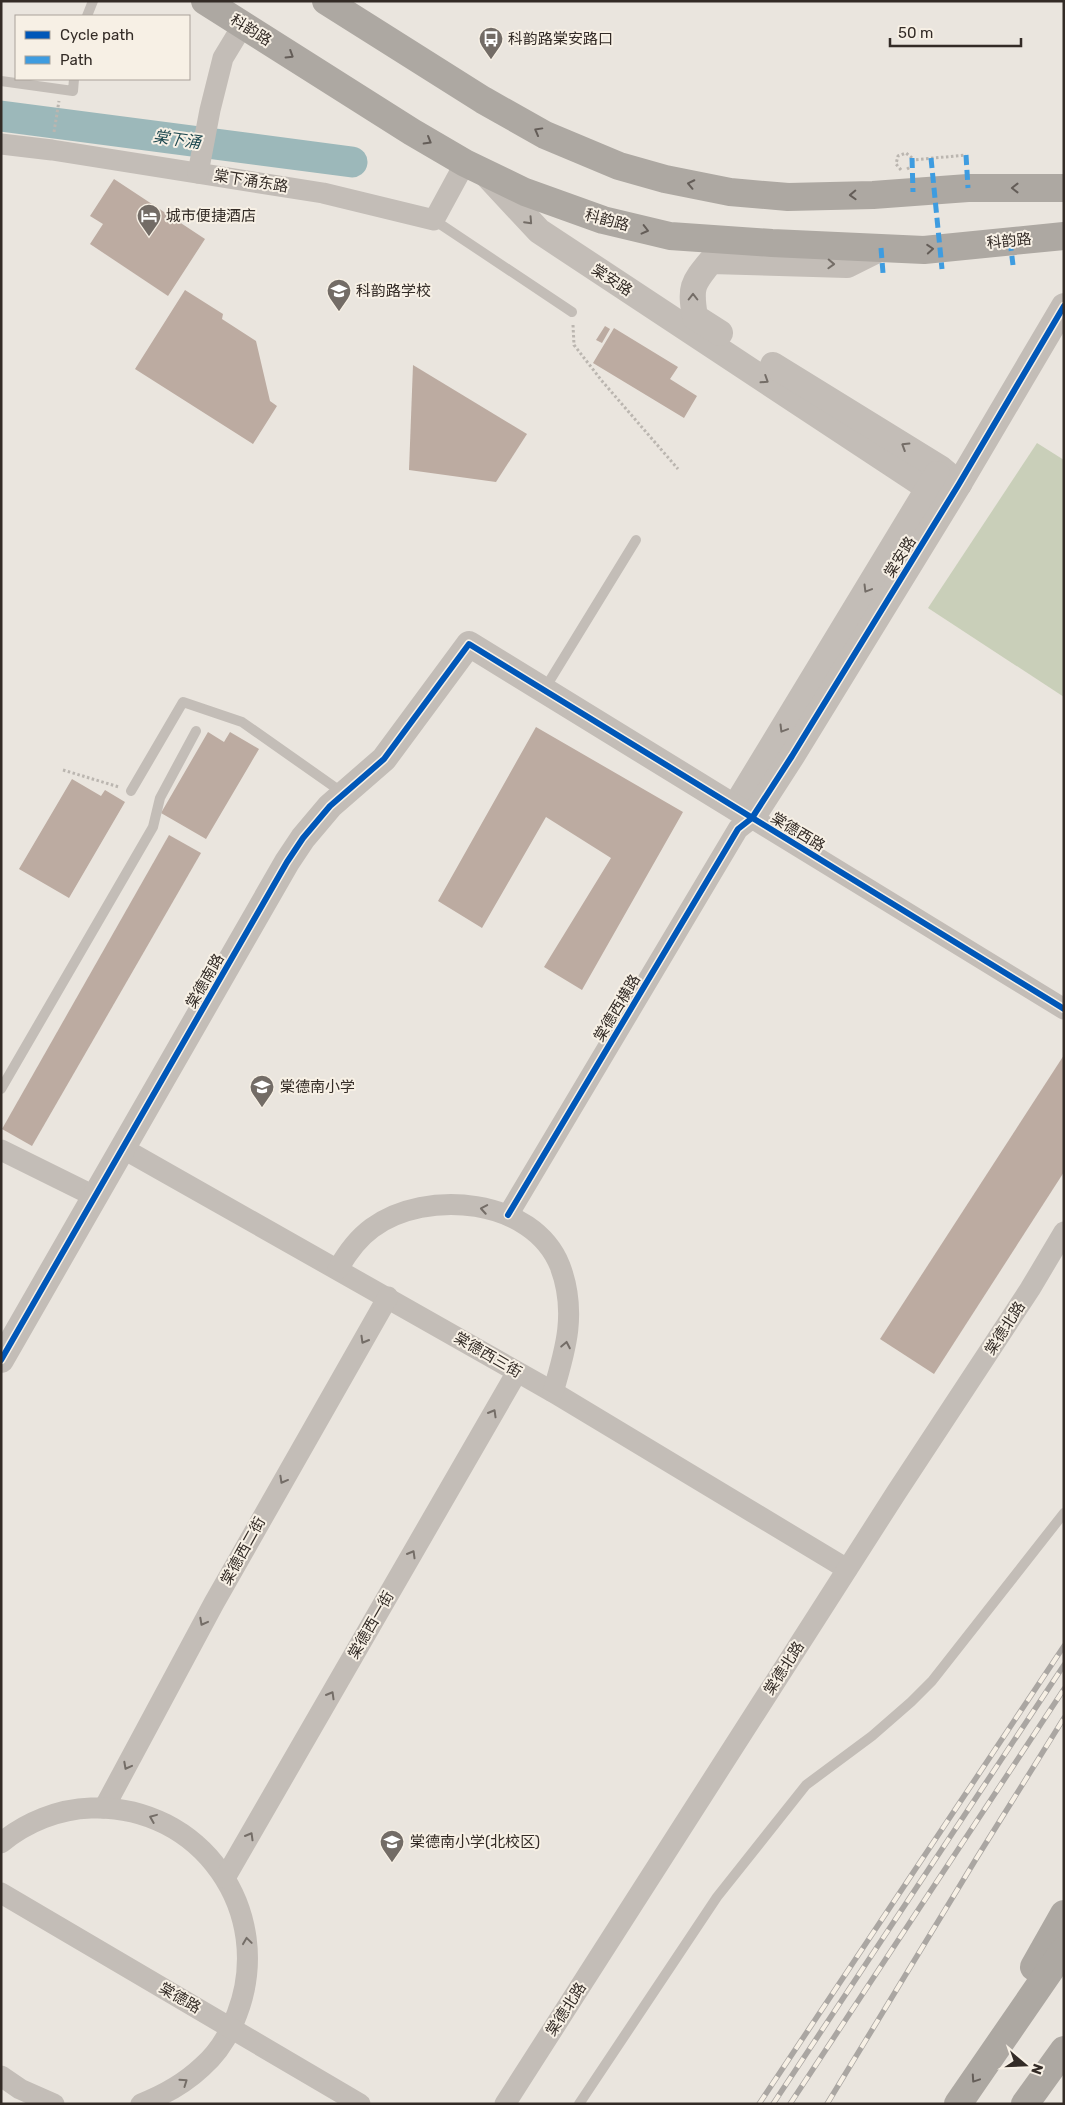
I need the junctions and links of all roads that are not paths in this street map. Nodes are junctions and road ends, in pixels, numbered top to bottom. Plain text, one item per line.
1 (93, 1) edge
2 (204, 1) edge
3 (326, 1) edge
4 (87, 15) edge
5 (243, 25) junction
6 (74, 80) edge
7 (1, 81) edge
8 (1, 144) edge
9 (475, 167) junction
10 (198, 172) junction
11 (1064, 188) edge
12 (434, 220) junction
13 (1064, 236) edge
14 (881, 248) junction
15 (1064, 306) edge
16 (572, 312) road end
17 (943, 480) junction
18 (636, 540) dead end
19 (469, 644) joint
20 (544, 690) junction
21 (196, 731) dead end
22 (131, 791) road end
23 (344, 794) junction
24 (742, 818) junction
25 (1064, 1009) edge
26 (1, 1089) edge
27 (124, 1149) junction
28 (1, 1150) edge
29 (96, 1197) junction
30 (508, 1215) junction
31 (1064, 1232) edge
32 (338, 1269) junction
33 (388, 1297) junction
34 (4, 1348) edge
35 (517, 1372) junction
36 (553, 1392) junction
37 (1064, 1513) edge
38 (848, 1569) junction
39 (104, 1808) junction
40 (1, 1843) edge
41 (225, 1878) junction
42 (1, 1893) edge
43 (1064, 1914) edge
44 (1064, 1950) edge
45 (231, 2028) junction
46 (1064, 2050) edge
47 (992, 2054) junction
48 (1064, 2070) edge
49 (1, 2076) edge
50 (1025, 2102) edge
51 (54, 2104) edge
52 (141, 2104) edge
53 (360, 2104) edge
54 (506, 2104) edge
55 (579, 2104) edge
56 (958, 2104) edge

1 - 4 lane
2 - 5 highway, 科韵路
11 -> 3 highway
5 -> 9 highway, 科韵路
5 - 10 street
6 - 7 lane
8 - 10 street, 棠下涌东路
9 - 12 street
9 -> 14 highway, 科韵路
9 -> 17 street, 棠安路
10 - 12 street, 棠下涌东路
12 - 16 lane
14 -> 13 highway, 科韵路
17 -> 14 street
15 - 17 street, 棠安路
17 - 24 street, 棠安路
18 - 20 lane
19 - 20 street, 棠德西路
19 - 23 street, 棠德南路
20 - 24 street, 棠德西路
21 - 26 lane
22 - 23 lane
23 - 27 street, 棠德南路
24 - 25 street, 棠德西路
24 - 30 street, 棠德西横路
27 - 29 street, 棠德南路
27 - 32 street, 棠德西三街
28 - 29 street
29 - 34 street, 棠德南路
30 -> 32 street
36 -> 30 street
31 - 38 street, 棠德北路
32 - 33 street, 棠德西三街
33 - 35 street, 棠德西三街
33 -> 39 street, 棠德西二街
35 - 36 street, 棠德西三街
41 -> 35 street, 棠德西一街
36 - 38 street, 棠德西三街
37 - 55 lane
38 - 54 street, 棠德北路
39 - 40 street
41 -> 39 street
45 -> 41 street
42 - 45 street, 棠德路
43 - 47 highway
44 - 47 highway
52 -> 45 street
45 - 53 street, 棠德路
46 - 50 highway
47 -> 56 highway
48 - 50 highway
49 - 51 street

